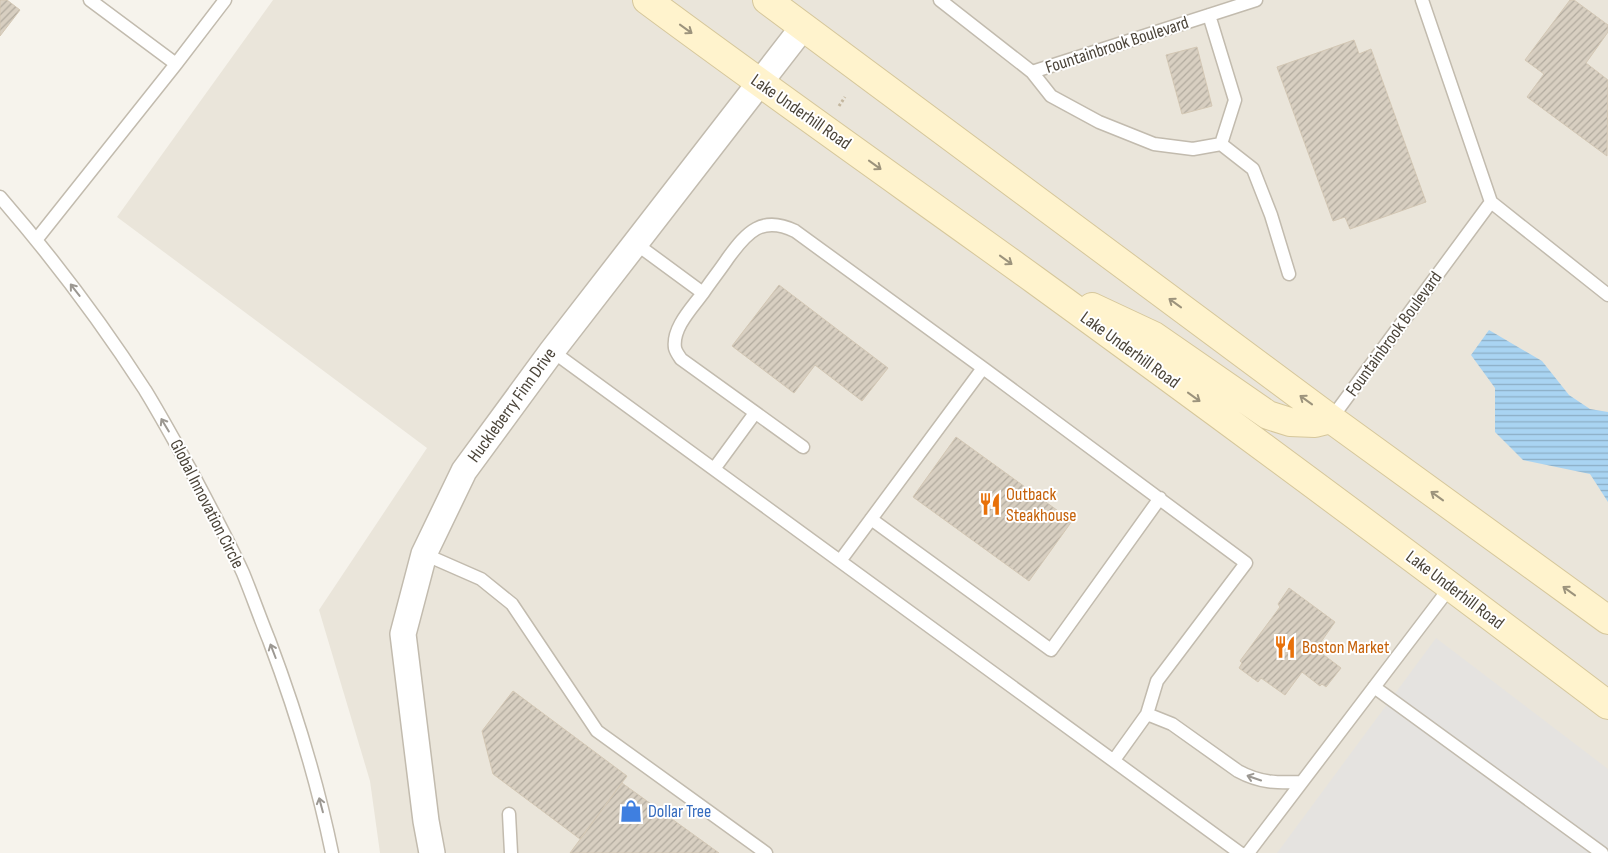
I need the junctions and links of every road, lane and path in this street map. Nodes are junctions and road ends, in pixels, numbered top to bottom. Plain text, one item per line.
1 (90, 0) edge
2 (225, 0) edge
3 (647, 0) edge
4 (767, 0) edge
5 (940, 0) edge
6 (1256, 0) edge
7 (1422, 0) edge
8 (1209, 15) junction
9 (803, 27) junction
10 (176, 64) junction
11 (1032, 72) junction
12 (760, 83) junction
13 (845, 97) dead end
14 (837, 109) dead end
15 (1221, 144) junction
16 (0, 197) edge
17 (1491, 202) junction
18 (36, 240) junction
19 (635, 244) junction
20 (1290, 274) dead end
21 (1038, 282) junction
22 (703, 293) junction
23 (1608, 294) edge
24 (552, 351) junction
25 (983, 368) junction
26 (755, 413) junction
27 (1331, 419) junction
28 (803, 447) dead end
29 (714, 469) junction
30 (1160, 498) junction
31 (871, 519) junction
32 (424, 554) junction
33 (840, 561) junction
34 (1451, 586) junction
35 (1608, 620) edge
36 (1374, 687) junction
37 (1608, 706) edge
38 (1147, 714) junction
39 (1114, 760) junction
40 (1302, 782) junction
41 (510, 814) dead end
42 (332, 853) edge
43 (432, 853) edge
44 (511, 853) edge
45 (766, 853) edge
46 (1240, 853) edge
47 (1248, 853) edge
48 (1602, 853) edge

1 - 10 lane
2 - 10 lane
3 -> 12 street, Lake Underhill Road
4 - 9 street
5 - 11 lane, Fountainbrook Boulevard
6 - 8 lane, Fountainbrook Boulevard
7 - 17 lane
8 - 11 lane, Fountainbrook Boulevard
8 - 15 lane
9 - 12 street, Huckleberry Finn Drive
27 -> 9 street
10 - 18 lane
11 - 15 lane
12 - 19 street, Huckleberry Finn Drive
12 -> 21 street, Lake Underhill Road
13 - 14 path
15 - 20 lane
16 - 18 lane, Global Innovation Circle
17 - 23 lane
17 - 27 lane, Fountainbrook Boulevard
42 -> 18 lane, Global Innovation Circle
19 - 22 lane
19 - 24 street, Huckleberry Finn Drive
21 - 27 street
21 -> 34 street, Lake Underhill Road
22 - 25 lane
22 - 26 lane
24 - 29 lane
24 - 32 street, Huckleberry Finn Drive
25 - 30 lane
25 - 31 lane
26 - 28 lane
26 - 29 lane
35 -> 27 street
29 - 33 lane
30 - 31 lane
30 - 38 lane
31 - 33 lane
32 - 43 street, Huckleberry Finn Drive
32 - 45 lane
33 - 39 lane
34 - 36 lane
34 - 37 street, Lake Underhill Road
36 - 40 lane
36 - 48 lane
38 - 39 lane
40 -> 38 lane
39 - 46 lane
40 - 47 lane
41 - 44 lane

